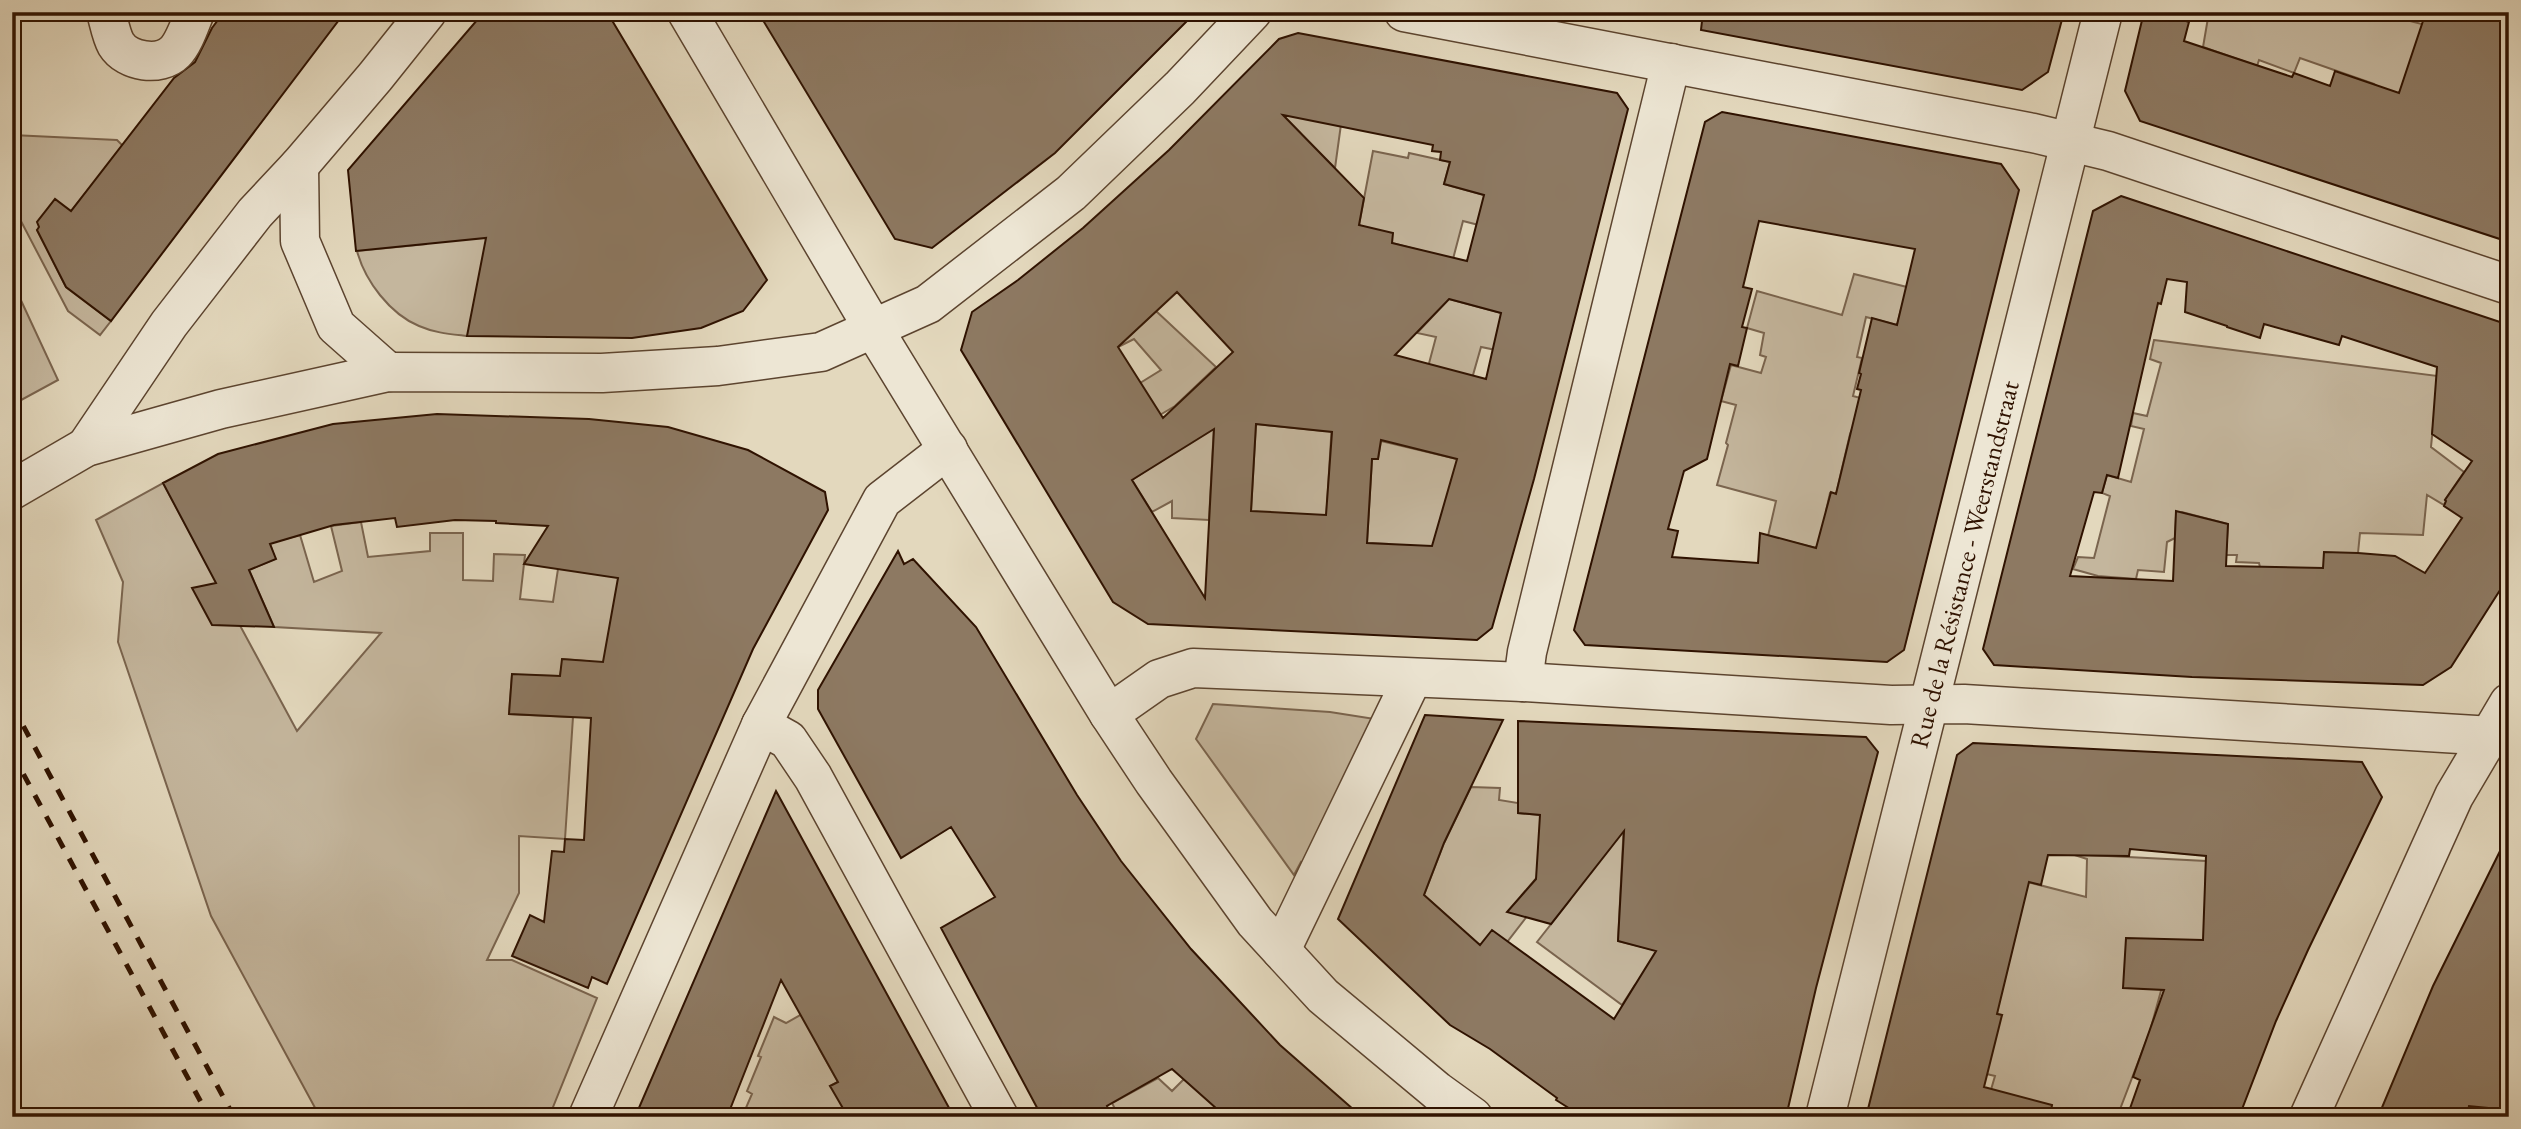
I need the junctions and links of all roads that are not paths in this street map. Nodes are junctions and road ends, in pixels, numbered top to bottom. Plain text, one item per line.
1 (106, 12) edge
2 (195, 12) edge
3 (427, 12) edge
4 (687, 12) edge
5 (1252, 12) edge
6 (1404, 12) edge
7 (2103, 12) edge
8 (1671, 63) junction
9 (2069, 142) junction
10 (299, 166) junction
11 (2509, 285) edge
12 (873, 328) junction
13 (388, 372) junction
14 (86, 447) junction
15 (948, 449) junction
16 (12, 490) edge
17 (1412, 679) junction
18 (1523, 682) junction
19 (2509, 703) edge
20 (1930, 704) junction
21 (1109, 714) junction
22 (761, 725) junction
23 (2499, 737) edge
24 (1281, 950) junction
25 (588, 1117) edge
26 (999, 1117) edge
27 (1474, 1117) edge
28 (1825, 1117) edge
29 (2309, 1117) edge

1 - 2 street
3 - 10 street
4 - 12 street
5 - 12 street
6 - 8 street
7 - 9 street, Rue de la Résistance - Weerstandstraat
8 - 9 street
8 - 18 street
9 - 11 street
9 - 20 street, Rue de la Résistance - Weerstandstraat
10 - 13 street
10 - 14 street
12 - 13 street
12 - 15 street
13 - 14 street
14 - 16 street
15 - 21 street
15 - 22 street
17 - 18 street
17 - 21 street
17 - 24 street
18 - 20 street
19 - 23 street
20 - 23 street
20 - 28 street, Rue de la Résistance - Weerstandstraat
21 - 24 street
22 - 25 street
22 - 26 street
23 - 29 street
24 - 27 street

